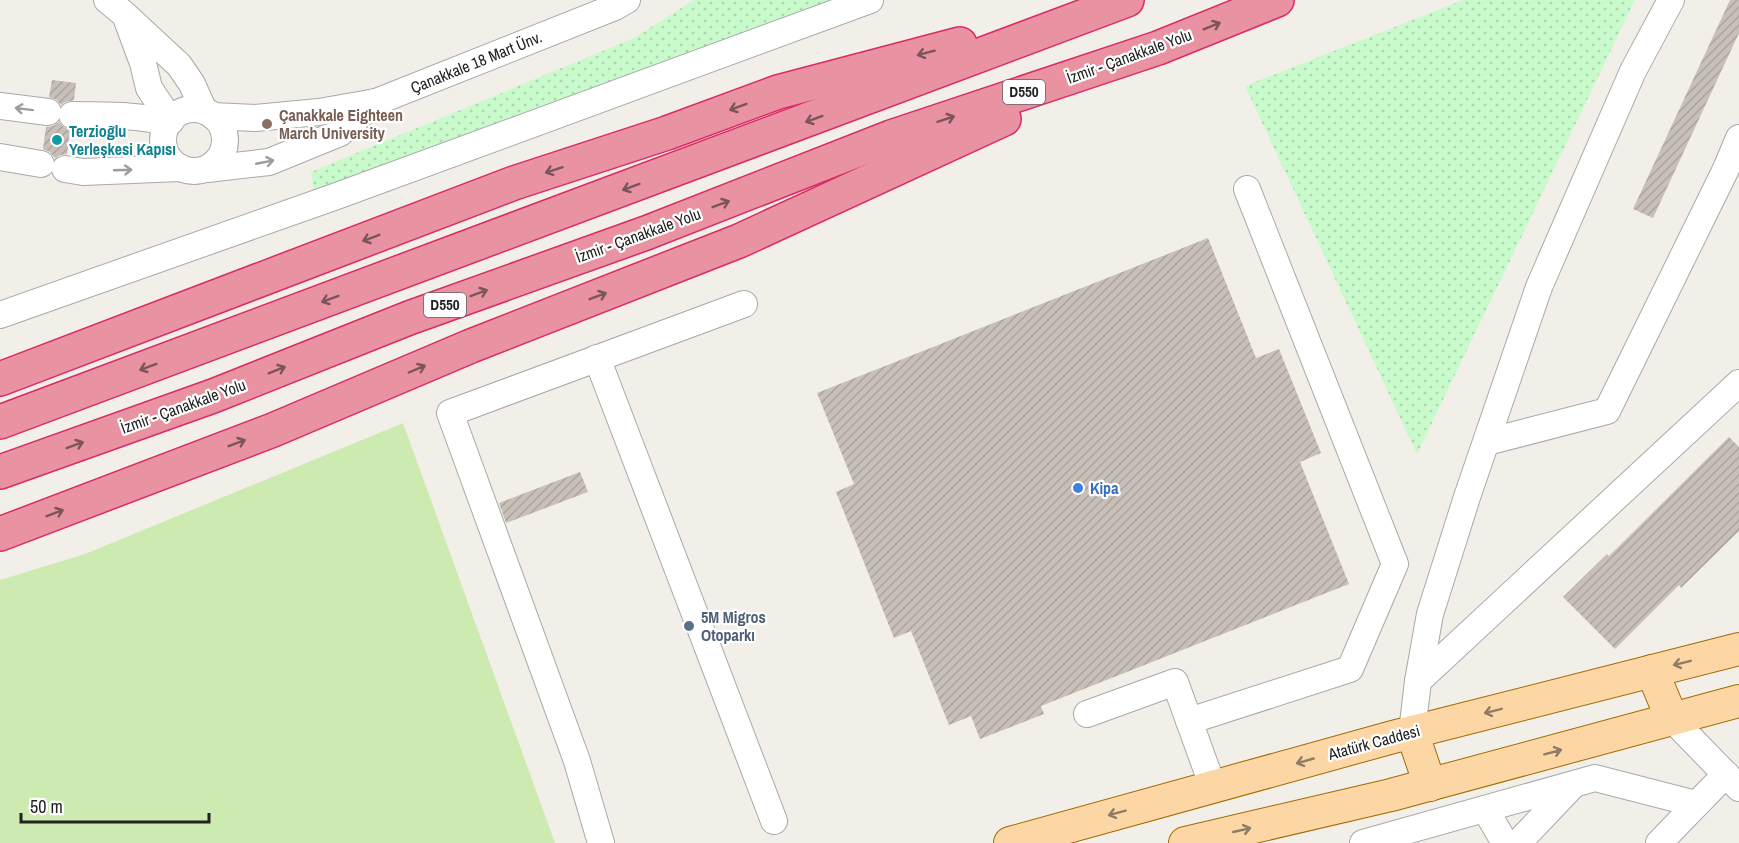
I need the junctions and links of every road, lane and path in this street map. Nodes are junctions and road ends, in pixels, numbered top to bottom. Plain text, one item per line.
1 (627, 0) edge
2 (870, 0) edge
3 (1126, 0) edge
4 (1277, 0) edge
5 (1671, 0) edge
6 (116, 7) edge
7 (1158, 48) junction
8 (376, 102) junction
9 (0, 106) edge
10 (208, 113) junction
11 (170, 122) junction
12 (1739, 138) edge
13 (0, 157) edge
14 (1732, 163) edge
15 (181, 168) junction
16 (207, 169) junction
17 (1247, 189) dead end
18 (744, 304) dead end
19 (0, 315) edge
20 (597, 358) junction
21 (0, 379) edge
22 (1739, 383) edge
23 (0, 422) edge
24 (1487, 441) junction
25 (0, 472) edge
26 (0, 534) edge
27 (1739, 649) edge
28 (1652, 671) junction
29 (1418, 681) junction
30 (1739, 701) edge
31 (1087, 714) dead end
32 (1672, 719) junction
33 (1189, 721) junction
34 (1412, 732) junction
35 (1730, 772) edge
36 (1573, 784) junction
37 (1430, 785) junction
38 (1213, 787) junction
39 (1696, 804) junction
40 (1485, 809) junction
41 (774, 821) dead end
42 (601, 843) edge
43 (1010, 843) edge
44 (1185, 843) edge
45 (1364, 843) edge
46 (1505, 843) edge
47 (1518, 843) edge
48 (1659, 843) edge

1 - 8 street, Çanakkale 18 Mart Ünv.
2 - 19 street
3 -> 21 highway
3 -> 23 highway
7 -> 4 highway, İzmir - Çanakkale Yolu / D550
5 - 24 street
6 - 10 street
6 - 11 street
25 -> 7 highway, İzmir - Çanakkale Yolu / D550
26 -> 7 highway
8 - 10 street, Çanakkale 18 Mart Ünv.
16 -> 8 street
11 -> 9 street
10 - 11 street
10 - 16 street
11 - 15 street
12 - 14 street
13 -> 15 street
14 - 24 street
15 - 16 street
17 - 33 street
18 - 20 street
20 - 41 street
20 - 42 street
22 - 29 street
24 - 29 street
27 -> 28 main road, Atatürk Caddesi
28 - 32 main road
28 -> 34 main road, Atatürk Caddesi
29 - 34 street
30 - 32 main road
31 - 33 street
32 - 35 street
37 -> 32 main road
33 - 38 street
34 - 37 main road
34 -> 38 main road, Atatürk Caddesi
35 - 39 street
36 - 39 street
36 - 40 street
36 - 47 street
44 -> 37 main road
38 -> 43 main road, Atatürk Caddesi
39 - 48 street
40 - 45 street
40 - 46 street

